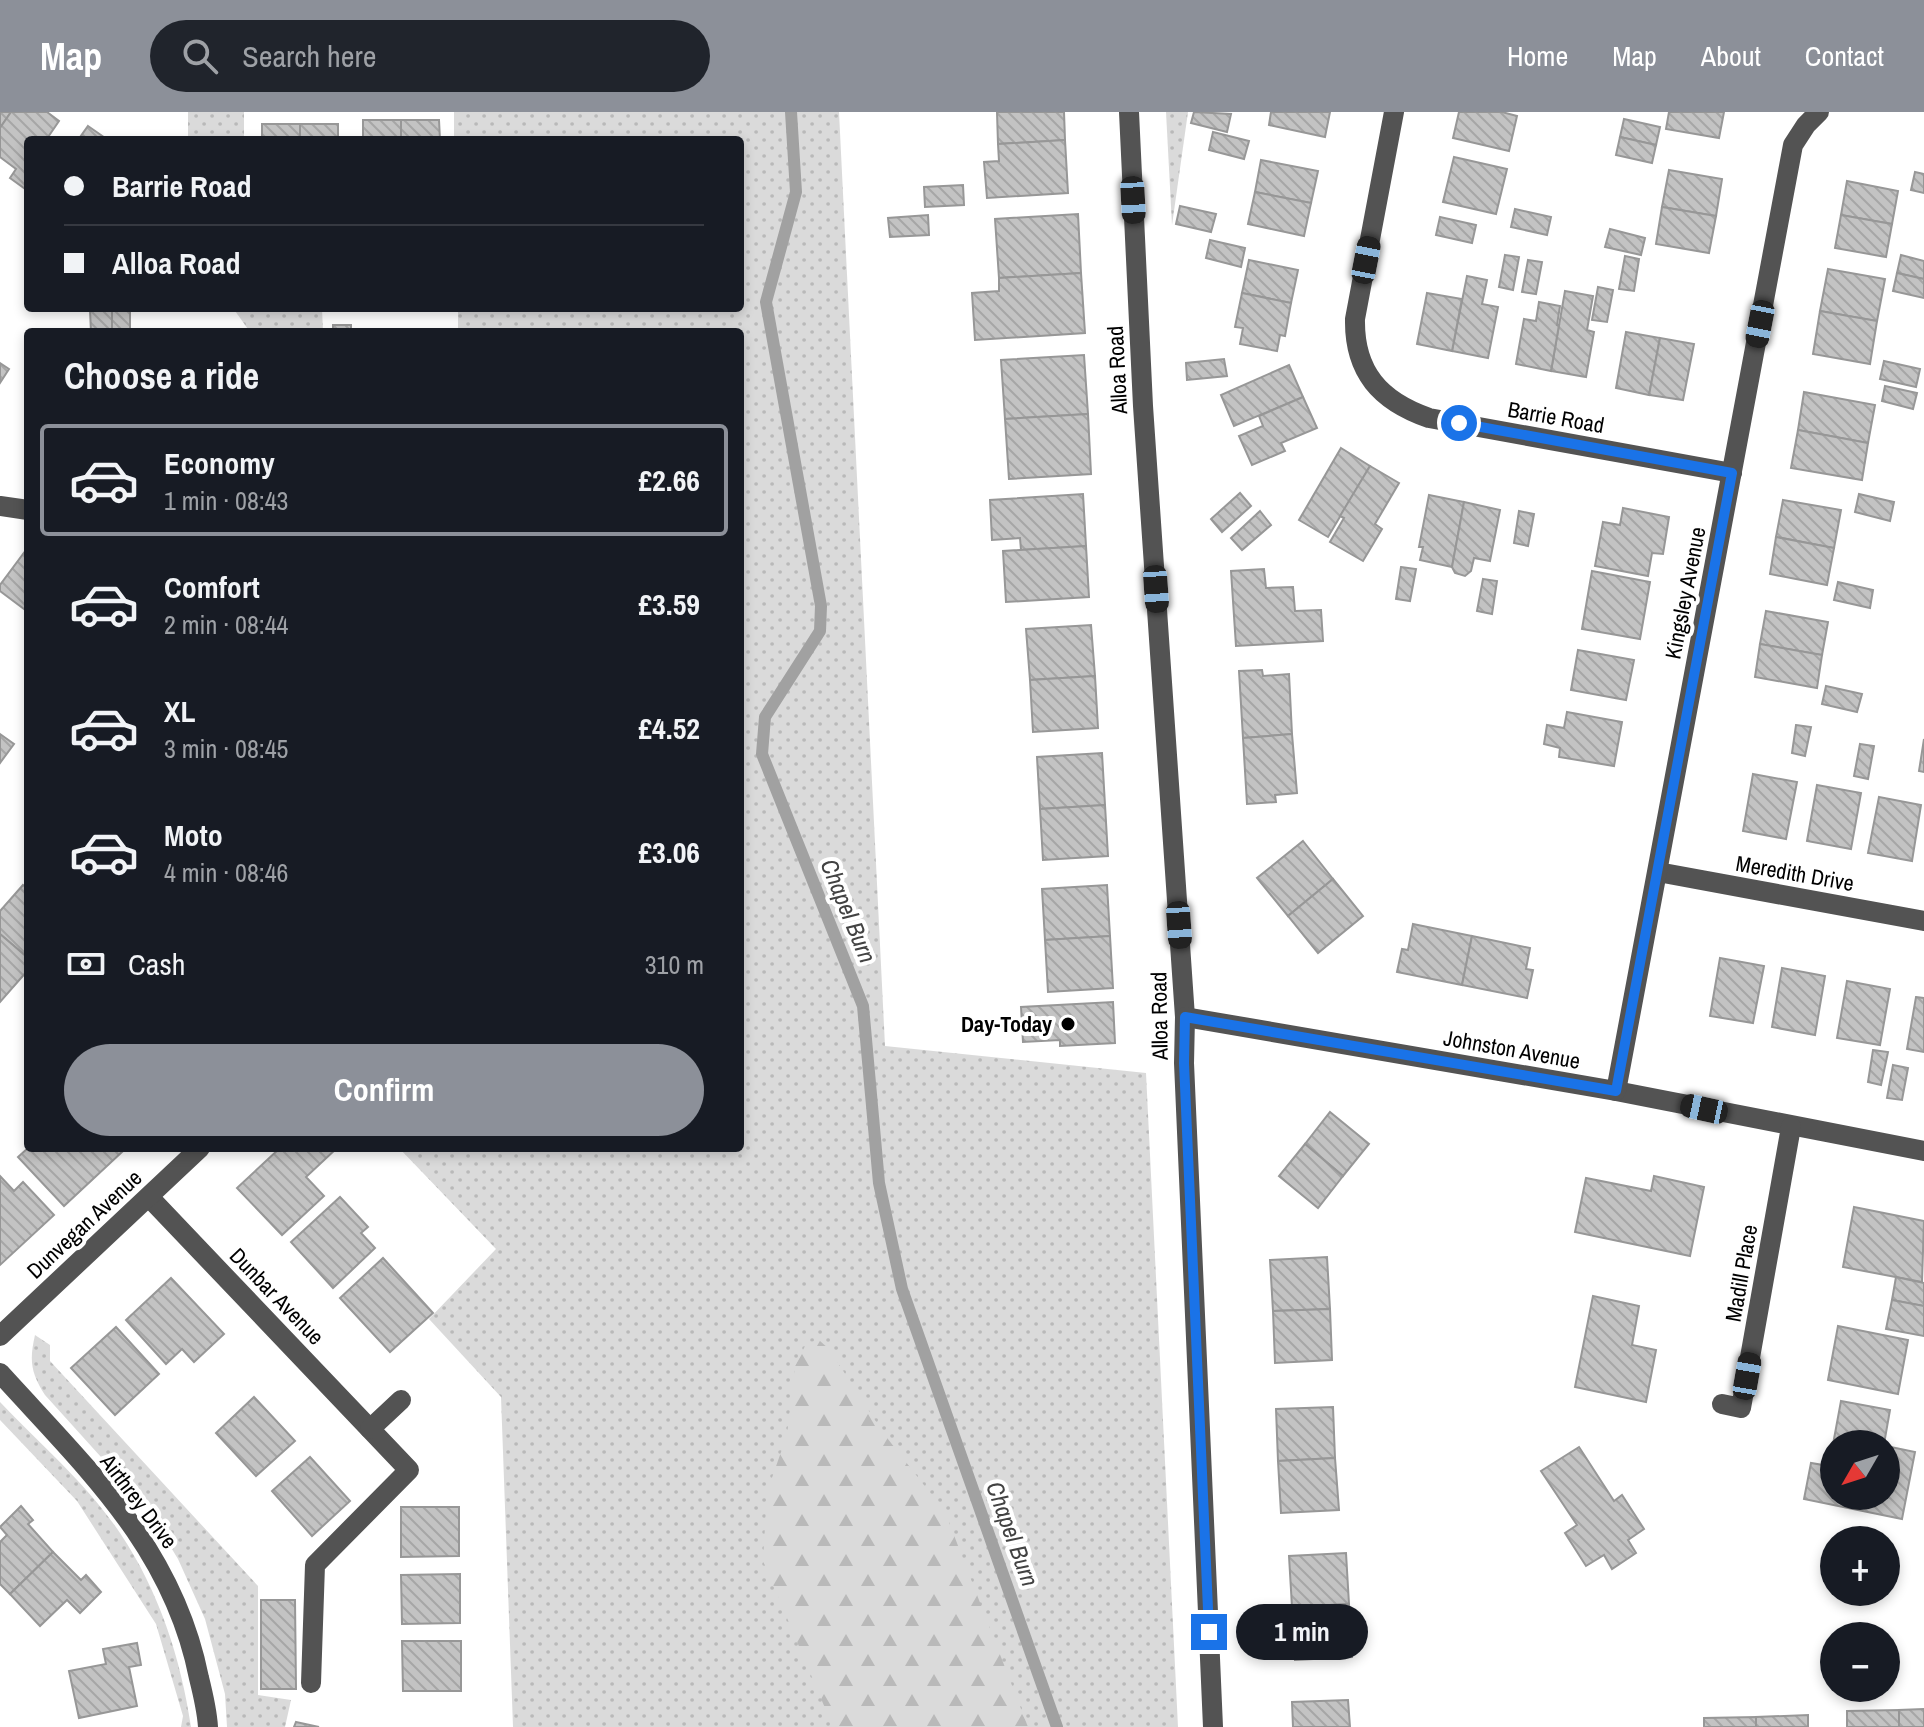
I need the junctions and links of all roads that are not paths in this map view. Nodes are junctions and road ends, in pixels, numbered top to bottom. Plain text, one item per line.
1 (1129, 112) edge
2 (1394, 112) edge
3 (1819, 112) edge
4 (1732, 473) junction
5 (0, 506) edge
6 (24, 509) edge
7 (1658, 872) junction
8 (1924, 921) edge
9 (1185, 1017) junction
10 (1616, 1091) junction
11 (1791, 1127) junction
12 (1924, 1151) edge
13 (196, 1152) edge
14 (149, 1197) junction
15 (0, 1336) edge
16 (0, 1373) edge
17 (401, 1400) dead end
18 (1722, 1404) dead end
19 (370, 1429) junction
20 (311, 1683) dead end
21 (208, 1727) edge
22 (1213, 1727) edge

1 - 9 street, Alloa Road
2 - 4 street, Barrie Road
3 - 4 street, Kingsley Avenue
4 - 7 street, Kingsley Avenue
5 - 6 street
7 - 8 street, Meredith Drive
7 - 10 street, Kingsley Avenue
9 - 10 street, Johnston Avenue
9 - 22 street, Alloa Road
10 - 11 street, Johnston Avenue
11 - 12 street, Johnston Avenue
11 - 18 street, Madill Place
13 - 14 street, Dunvegan Avenue
14 - 15 street, Dunvegan Avenue
14 - 19 street, Dunbar Avenue
16 - 21 street, Airthrey Drive
17 - 19 street
19 - 20 street, Dunbar Avenue

